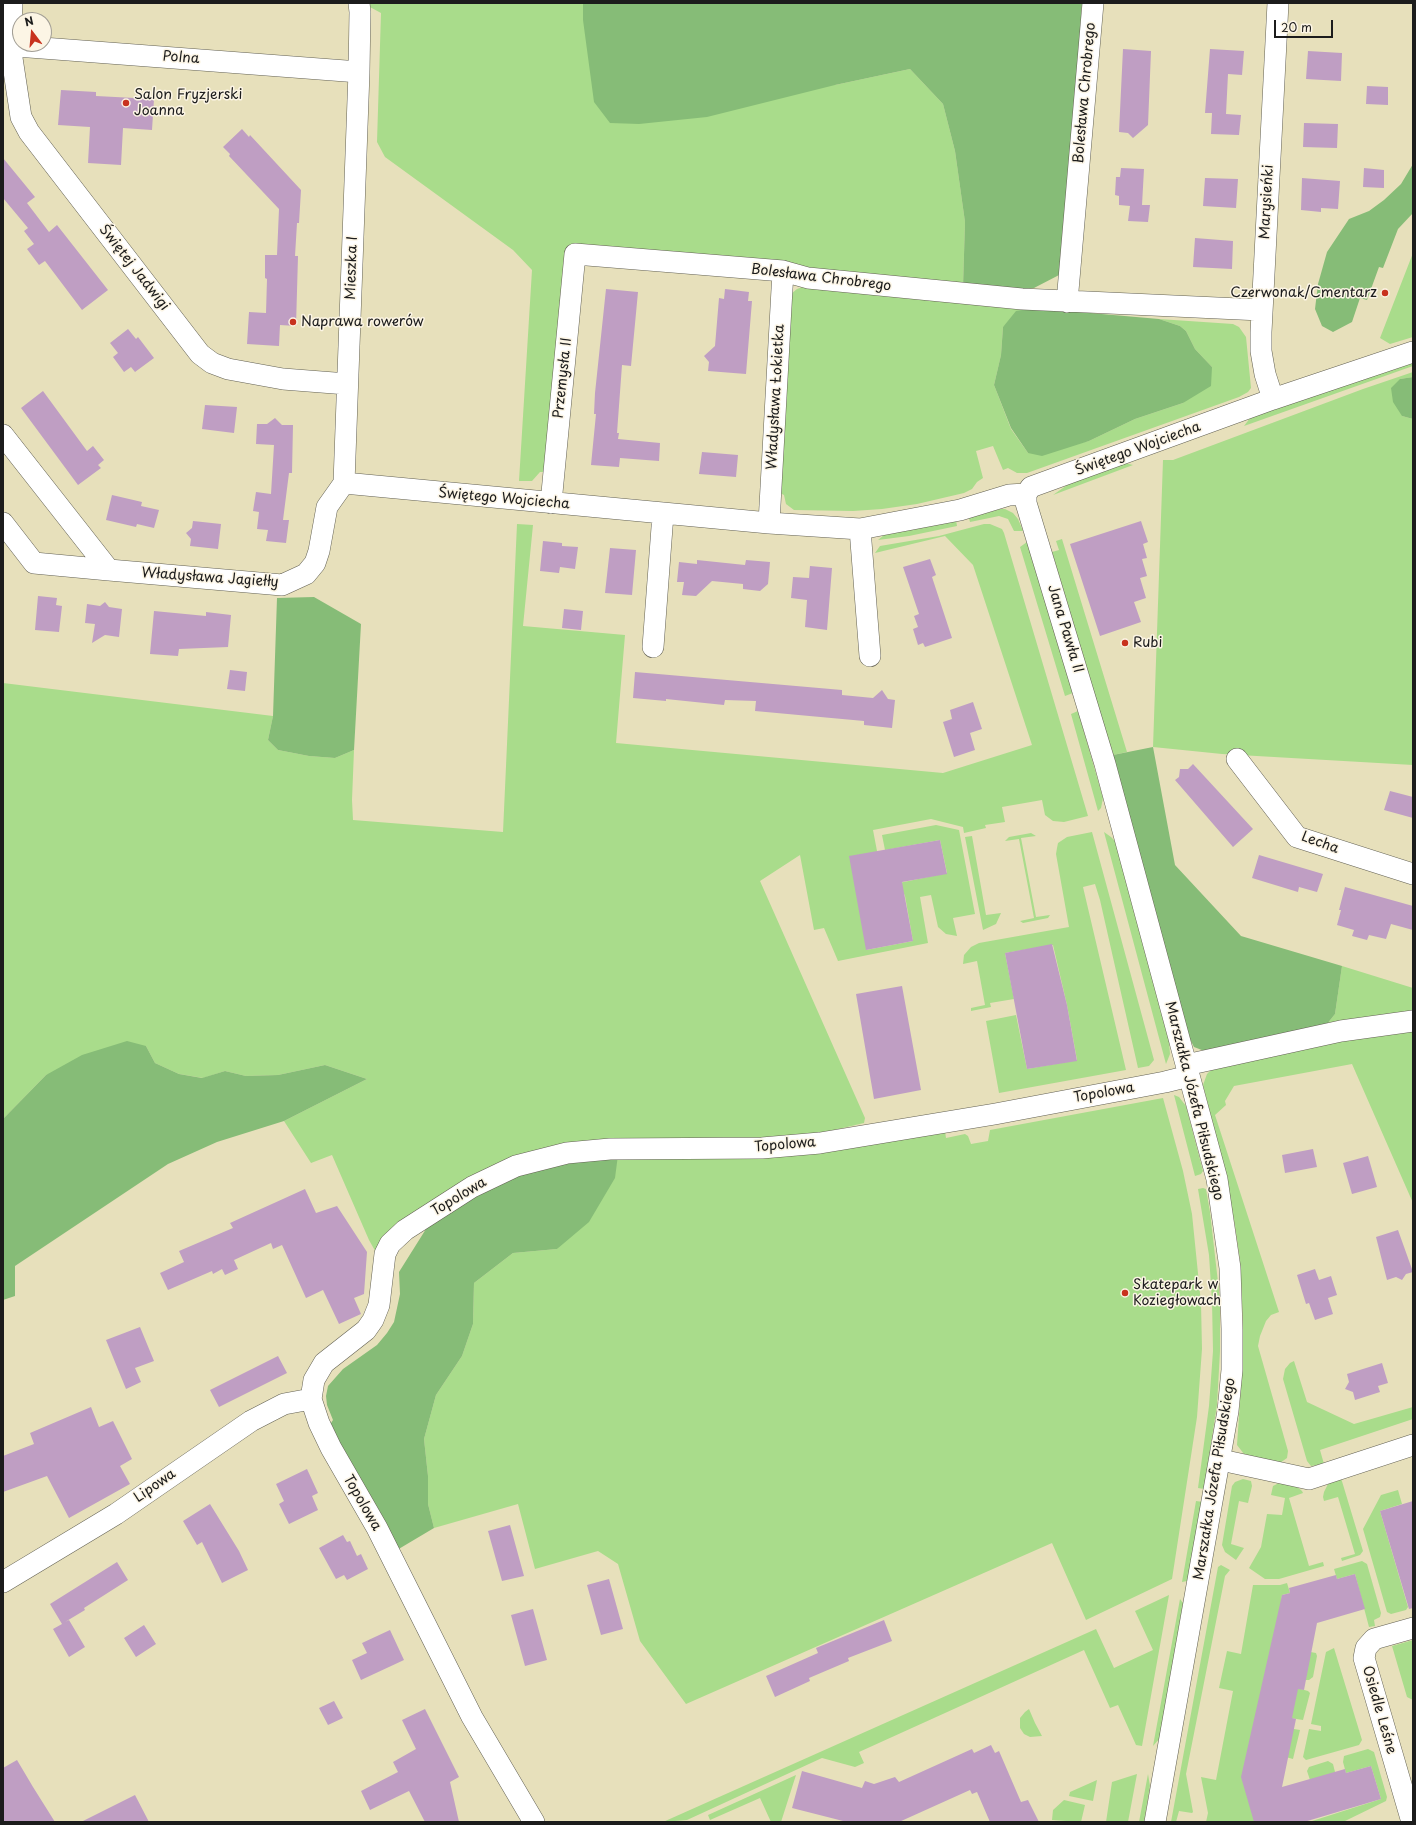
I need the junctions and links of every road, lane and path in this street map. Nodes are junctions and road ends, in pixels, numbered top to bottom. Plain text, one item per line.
1 (12, 3) edge
2 (359, 3) edge
3 (1093, 3) edge
4 (1278, 3) edge
5 (7, 45) edge
6 (359, 72) junction
7 (575, 254) joint
8 (783, 271) junction
9 (1067, 302) junction
10 (1262, 310) junction
11 (1413, 352) edge
12 (347, 384) junction
13 (1273, 399) junction
14 (3, 435) edge
15 (344, 483) junction
16 (1026, 494) junction
17 (551, 503) junction
18 (664, 514) junction
19 (3, 523) edge
20 (769, 524) junction
21 (860, 529) junction
22 (109, 570) junction
23 (653, 648) dead end
24 (870, 656) dead end
25 (1237, 759) dead end
26 (1105, 764) joint
27 (1413, 874) edge
28 (1413, 1021) edge
29 (1188, 1071) junction
30 (311, 1399) junction
31 (1413, 1445) edge
32 (1220, 1460) junction
33 (3, 1582) edge
34 (1413, 1628) edge
35 (534, 1822) edge
36 (1155, 1822) edge
37 (1412, 1822) edge

1 - 5 street, Świętej Jadwigi
2 - 6 street, Mieszka I
3 - 9 street, Bolesława Chrobrego
4 - 10 street, Marysieńki
5 - 6 street, Polna
5 - 12 street, Świętej Jadwigi
6 - 12 street, Mieszka I
7 - 8 street, Bolesława Chrobrego
7 - 17 street, Przemysła II
8 - 9 street, Bolesława Chrobrego
8 - 20 street, Władysława Łokietka
9 - 10 street, Bolesława Chrobrego
10 - 13 street, Marysieńki
11 - 13 street, Świętego Wojciecha
12 - 15 street, Mieszka I
13 - 16 street, Świętego Wojciecha
14 - 22 street
15 - 17 street, Świętego Wojciecha
15 - 22 street, Władysława Jagiełły
16 - 21 street, Świętego Wojciecha
16 - 26 street, Jana Pawła II
17 - 18 street, Świętego Wojciecha
18 - 20 street, Świętego Wojciecha
18 - 23 street
19 - 22 street, Władysława Jagiełły
20 - 21 street, Świętego Wojciecha
21 - 24 street
25 - 27 street, Lecha
26 - 29 street, Marszałka Józefa Piłsudskiego
28 - 29 street, Topolowa
29 - 30 street, Topolowa
29 - 32 street, Marszałka Józefa Piłsudskiego
30 - 33 street, Lipowa
30 - 35 street, Topolowa
31 - 32 street
32 - 36 street, Marszałka Józefa Piłsudskiego
34 - 37 street, Osiedle Leśne

